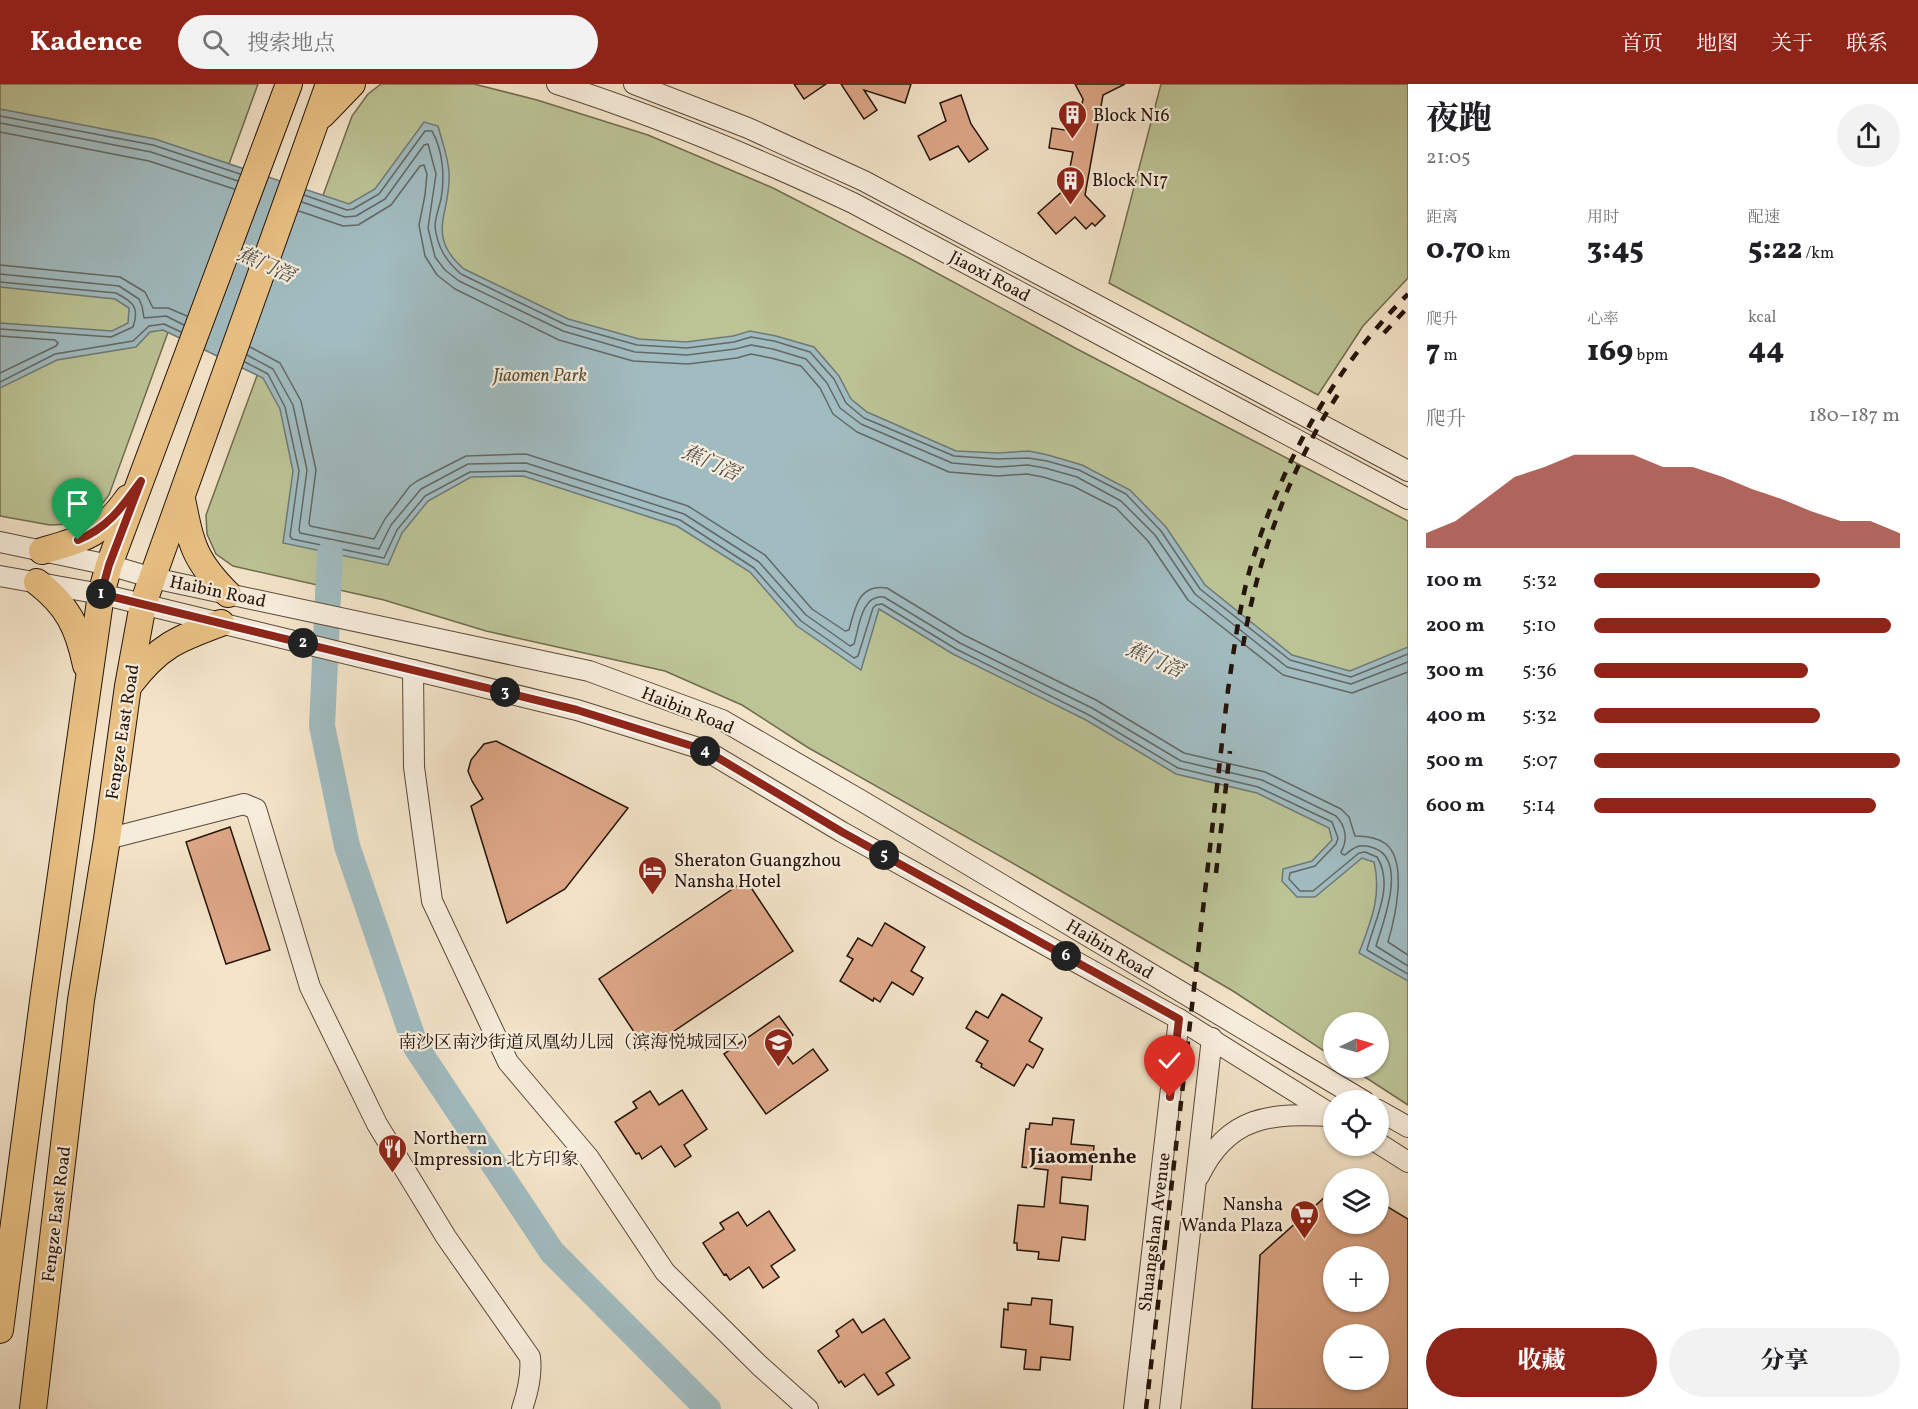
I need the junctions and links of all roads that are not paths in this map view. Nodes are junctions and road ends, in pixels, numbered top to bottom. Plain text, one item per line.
1 (329, 84) edge
2 (352, 84) edge
3 (557, 84) edge
4 (634, 84) edge
5 (286, 92) edge
6 (315, 122) junction
7 (1408, 471) edge
8 (141, 481) junction
9 (182, 498) junction
10 (1408, 500) edge
11 (0, 542) edge
12 (42, 551) junction
13 (109, 565) junction
14 (0, 576) edge
15 (153, 578) junction
16 (37, 582) junction
17 (101, 594) junction
18 (228, 594) junction
19 (143, 604) junction
20 (221, 623) junction
21 (413, 670) junction
22 (88, 679) junction
23 (128, 686) junction
24 (107, 839) junction
25 (1179, 1019) junction
26 (1212, 1038) junction
27 (1346, 1090) edge
28 (1323, 1109) edge
29 (1323, 1115) edge
30 (1389, 1116) edge
31 (1408, 1127) edge
32 (1389, 1150) edge
33 (1408, 1161) edge
34 (1195, 1184) junction
35 (0, 1330) edge
36 (33, 1409) edge
37 (522, 1409) edge
38 (808, 1409) edge
39 (1134, 1409) edge
40 (1170, 1409) edge

1 - 6 main road, Fengze East Road
2 - 6 main road
3 - 10 street, Jiaoxi Road
4 - 7 street, Jiaoxi Road
5 - 8 main road
6 - 9 main road, Fengze East Road
8 - 12 main road
8 - 13 main road
9 - 15 main road, Fengze East Road
9 - 18 main road
11 - 12 street, Haibin Road
12 - 13 street, Haibin Road
13 - 15 street, Haibin Road
13 - 17 main road
14 - 16 street, Haibin Road
15 - 18 street, Haibin Road
15 - 19 main road, Fengze East Road
16 - 17 street, Haibin Road
16 - 22 main road
17 - 19 street, Haibin Road
17 - 22 main road
18 - 27 street, Haibin Road
19 - 20 street, Haibin Road
19 - 23 main road, Fengze East Road
20 - 21 street, Haibin Road
20 - 23 main road
21 - 25 street, Haibin Road
21 - 38 street
22 - 35 main road
23 - 24 main road, Fengze East Road
24 - 36 main road, Fengze East Road
24 - 37 street
25 - 26 street, Haibin Road
25 - 39 street, Shuangshan Avenue
26 - 28 street, Haibin Road
26 - 34 street, Shuangshan Avenue
29 - 34 street
30 - 31 street
32 - 33 street
34 - 40 street, Shuangshan Avenue

